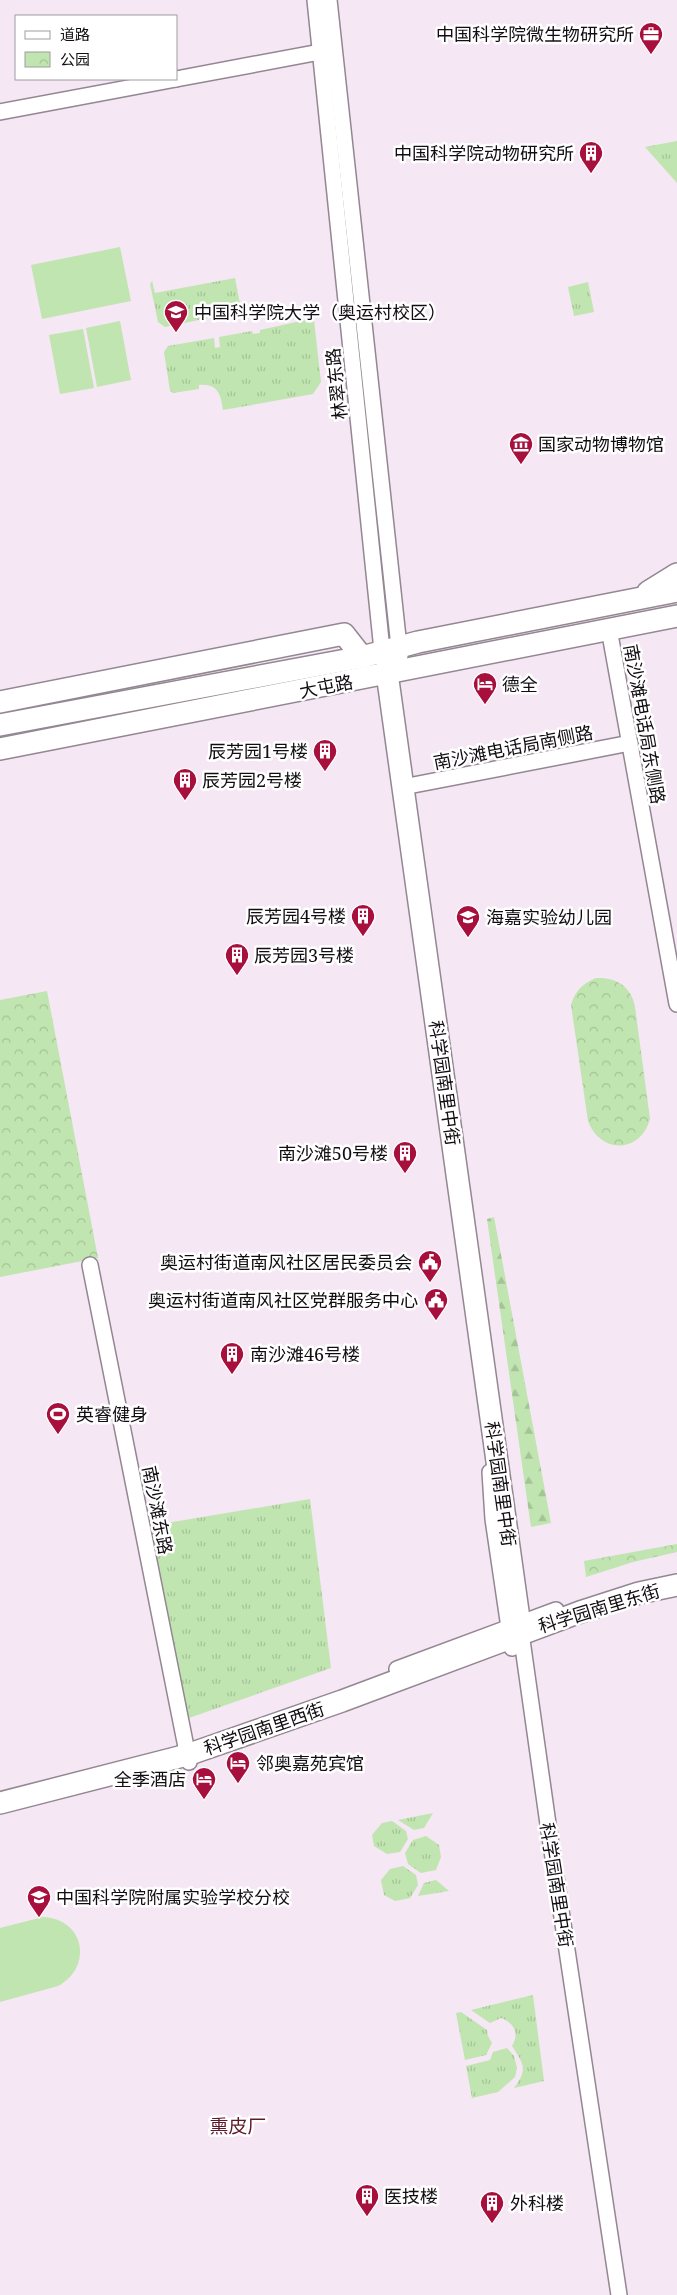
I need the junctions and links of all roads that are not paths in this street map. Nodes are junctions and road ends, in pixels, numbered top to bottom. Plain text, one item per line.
1 (315, 0) edge
2 (329, 0) edge
3 (320, 52) junction
4 (178, 79) edge
5 (171, 80) edge
6 (0, 112) edge
7 (677, 574) edge
8 (677, 591) edge
9 (637, 599) junction
10 (677, 616) edge
11 (651, 621) junction
12 (677, 623) edge
13 (609, 629) junction
14 (383, 652) junction
15 (391, 672) junction
16 (0, 702) edge
17 (0, 725) edge
18 (630, 743) junction
19 (0, 749) edge
20 (407, 786) junction
21 (677, 1004) edge
22 (90, 1265) dead end
23 (677, 1575) edge
24 (677, 1585) edge
25 (677, 1594) edge
26 (519, 1634) junction
27 (187, 1755) junction
28 (0, 1795) edge
29 (0, 1803) edge
30 (0, 1812) edge
31 (618, 2295) edge

1 - 3 street, 林翠东路
2 - 14 street, 林翠东路
3 - 4 street
3 - 14 street, 林翠东路
5 - 6 street
7 - 9 street, 大屯路
8 - 9 street, 大屯路
9 - 14 street, 大屯路
10 - 11 street, 大屯路
11 - 12 street, 大屯路
11 - 13 street, 大屯路
13 - 15 street, 大屯路
13 - 18 street, 南沙滩电话局东侧路
14 - 15 street
14 - 16 street
14 - 17 street, 大屯路
15 - 19 street, 大屯路
15 - 20 street, 科学园南里中街
15 - 26 street
18 - 20 street, 南沙滩电话局南侧路
18 - 21 street, 南沙滩电话局东侧路
20 - 26 street, 科学园南里中街
22 - 27 street, 南沙滩东路
23 - 26 street
24 - 26 street, 科学园南里东街
25 - 26 street
26 - 27 street, 科学园南里西街
26 - 31 street, 科学园南里中街
27 - 28 street
27 - 29 street, 科学园南里西街
27 - 30 street

